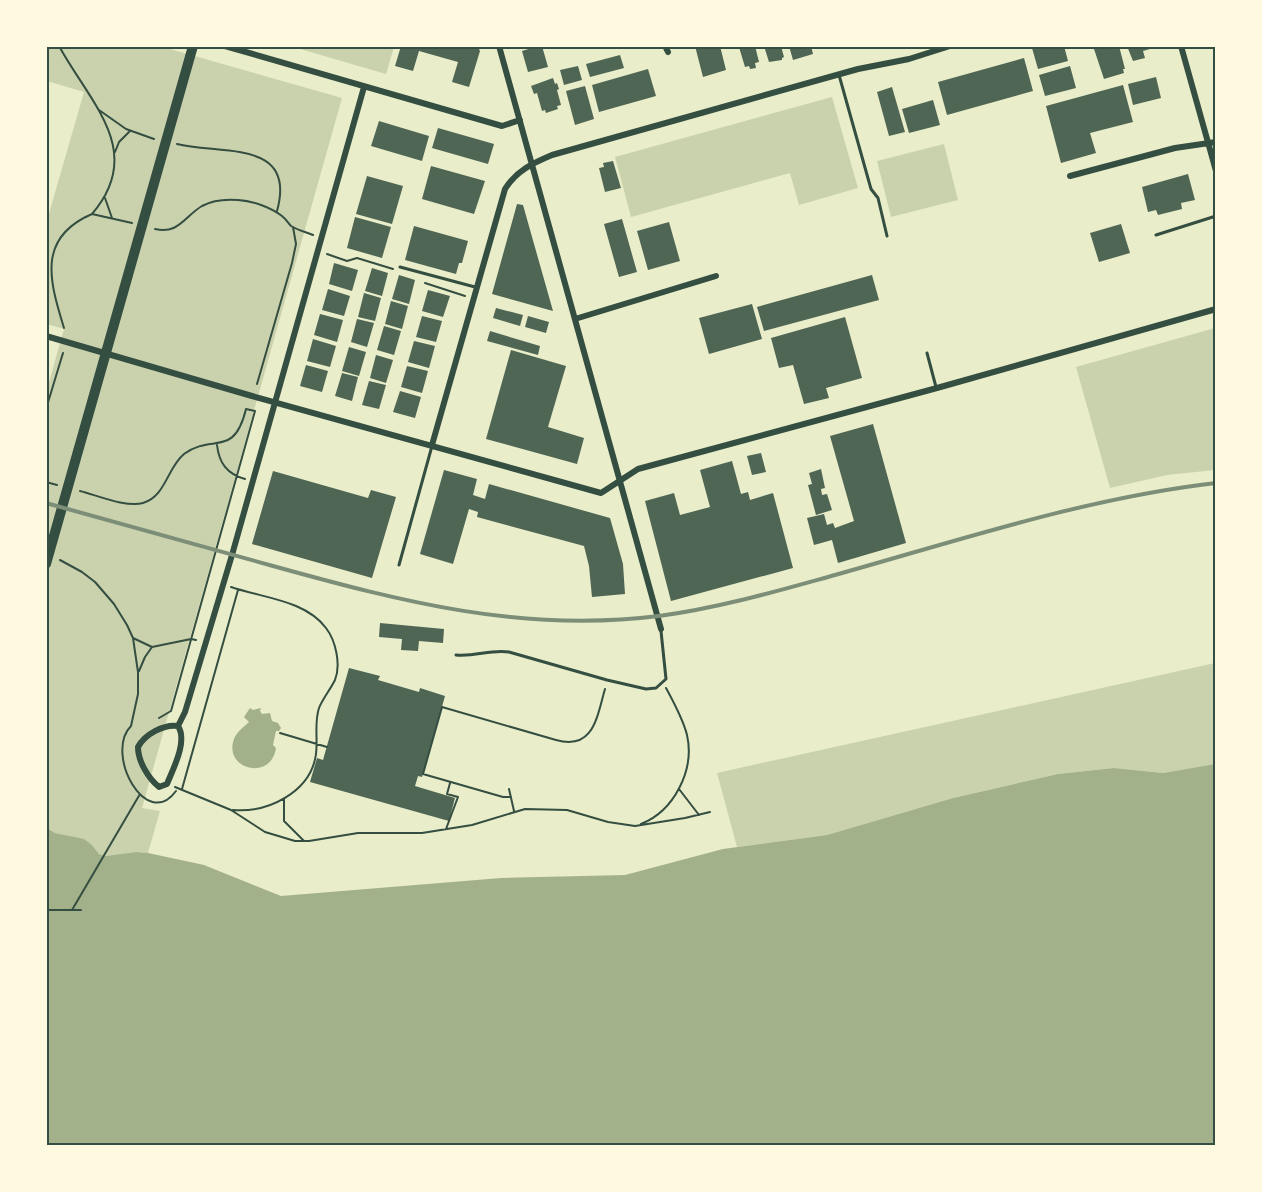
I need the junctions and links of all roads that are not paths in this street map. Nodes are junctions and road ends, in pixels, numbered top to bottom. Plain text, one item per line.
1 (193, 46) edge
2 (225, 46) edge
3 (499, 46) edge
4 (950, 46) edge
5 (1181, 46) edge
6 (839, 75) junction
7 (364, 87) junction
8 (520, 120) junction
9 (1215, 142) edge
10 (1208, 143) junction
11 (532, 163) junction
12 (1215, 171) edge
13 (1070, 176) dead end
14 (1215, 216) edge
15 (1156, 235) dead end
16 (887, 236) dead end
17 (400, 267) dead end
18 (716, 276) dead end
19 (477, 288) junction
20 (1215, 309) edge
21 (575, 319) junction
22 (46, 336) edge
23 (927, 353) dead end
24 (937, 388) junction
25 (275, 402) junction
26 (432, 445) junction
27 (620, 481) junction
28 (46, 564) edge
29 (399, 565) dead end
30 (660, 629) joint
31 (456, 655) dead end
32 (178, 726) junction

1 - 28 main road
2 - 7 street
3 - 8 street
4 - 6 street
5 - 10 street
6 - 11 street
6 - 16 lane
7 - 8 street
7 - 25 street
8 - 11 street
9 - 10 street
10 - 12 street
10 - 13 street
11 - 19 street
11 - 21 street
14 - 15 lane
17 - 19 lane
18 - 21 street
19 - 26 street
20 - 24 street
21 - 27 street
22 - 25 street
23 - 24 lane
24 - 27 street
25 - 26 street
25 - 32 street
26 - 27 street
26 - 29 lane
27 - 30 street
30 - 31 lane
32 - 32 street

